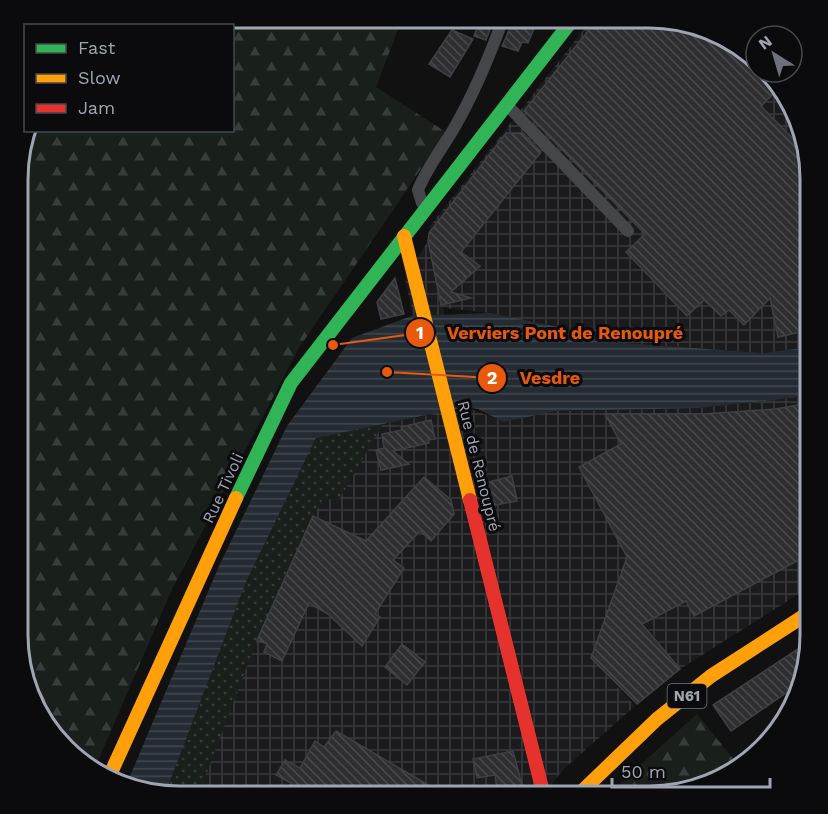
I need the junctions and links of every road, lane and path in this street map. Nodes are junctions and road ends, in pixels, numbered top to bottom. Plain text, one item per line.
1 (500, 28) edge
2 (566, 28) edge
3 (506, 104) junction
4 (424, 210) junction
5 (628, 231) dead end
6 (404, 236) junction
7 (799, 619) edge
8 (112, 770) edge
9 (541, 785) edge
10 (588, 785) edge

1 - 4 lane
2 - 3 street
3 - 4 street
3 - 5 lane
4 - 6 street
6 - 8 street, Rue Tivoli
6 - 9 street, Rue de Renoupré
7 - 10 street, N61

